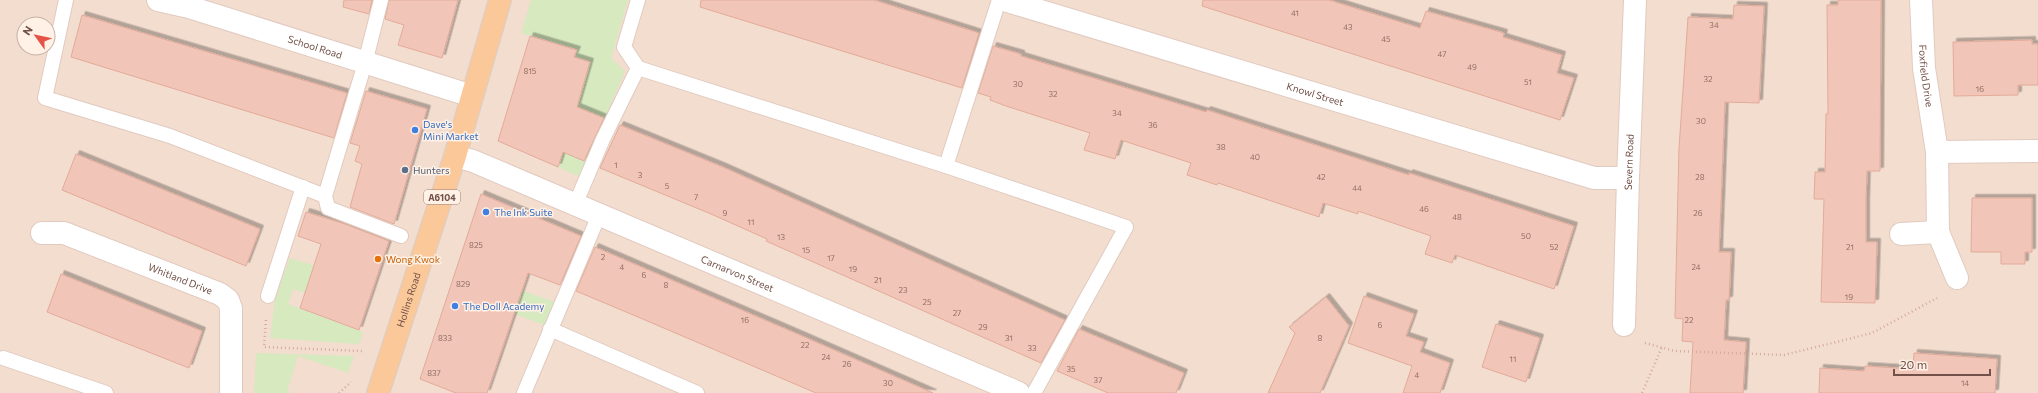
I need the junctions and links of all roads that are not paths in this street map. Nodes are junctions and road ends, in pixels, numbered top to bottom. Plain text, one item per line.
1 (66, 0) edge
2 (158, 0) edge
3 (380, 0) edge
4 (500, 0) edge
5 (638, 0) edge
6 (999, 0) edge
7 (1004, 0) edge
8 (1635, 0) edge
9 (1920, 0) edge
10 (190, 4) edge
11 (1045, 6) edge
12 (365, 63) junction
13 (638, 68) junction
14 (472, 96) junction
15 (2038, 151) edge
16 (1937, 152) junction
17 (454, 156) junction
18 (946, 166) junction
19 (1628, 178) junction
20 (303, 187) junction
21 (324, 196) junction
22 (575, 205) junction
23 (599, 215) junction
24 (1938, 232) junction
25 (42, 234) dead end
26 (1901, 234) dead end
27 (401, 236) dead end
28 (1957, 278) road end
29 (268, 296) road end
30 (1624, 325) dead end
31 (550, 329) junction
32 (2, 358) dead end
33 (380, 392) edge
34 (106, 393) edge
35 (231, 393) edge
36 (524, 393) edge
37 (697, 393) edge
38 (1019, 393) edge
39 (1034, 393) edge

1 - 20 lane
2 - 10 street, School Road
3 - 12 lane
4 - 14 main road, Hollins Road / A6104
5 - 13 lane
6 - 18 lane
7 - 11 street, Knowl Street
8 - 19 street, Severn Road
9 - 16 street, Foxfield Drive
10 - 12 street, School Road
11 - 19 street, Knowl Street
12 - 14 street, School Road
12 - 21 lane
13 - 18 lane
13 - 22 lane
14 - 17 main road, Hollins Road / A6104
15 - 16 street
16 - 24 street, Foxfield Drive
17 - 22 street, Carnarvon Street
17 - 33 main road, Hollins Road / A6104
18 - 39 lane
19 - 30 street, Severn Road
20 - 21 lane
20 - 29 lane
21 - 27 lane
22 - 23 street, Carnarvon Street
23 - 31 lane
23 - 38 street, Carnarvon Street
24 - 26 street
24 - 28 street, Foxfield Drive
25 - 35 street, Whitland Drive
31 - 36 lane
31 - 37 lane
32 - 34 lane

